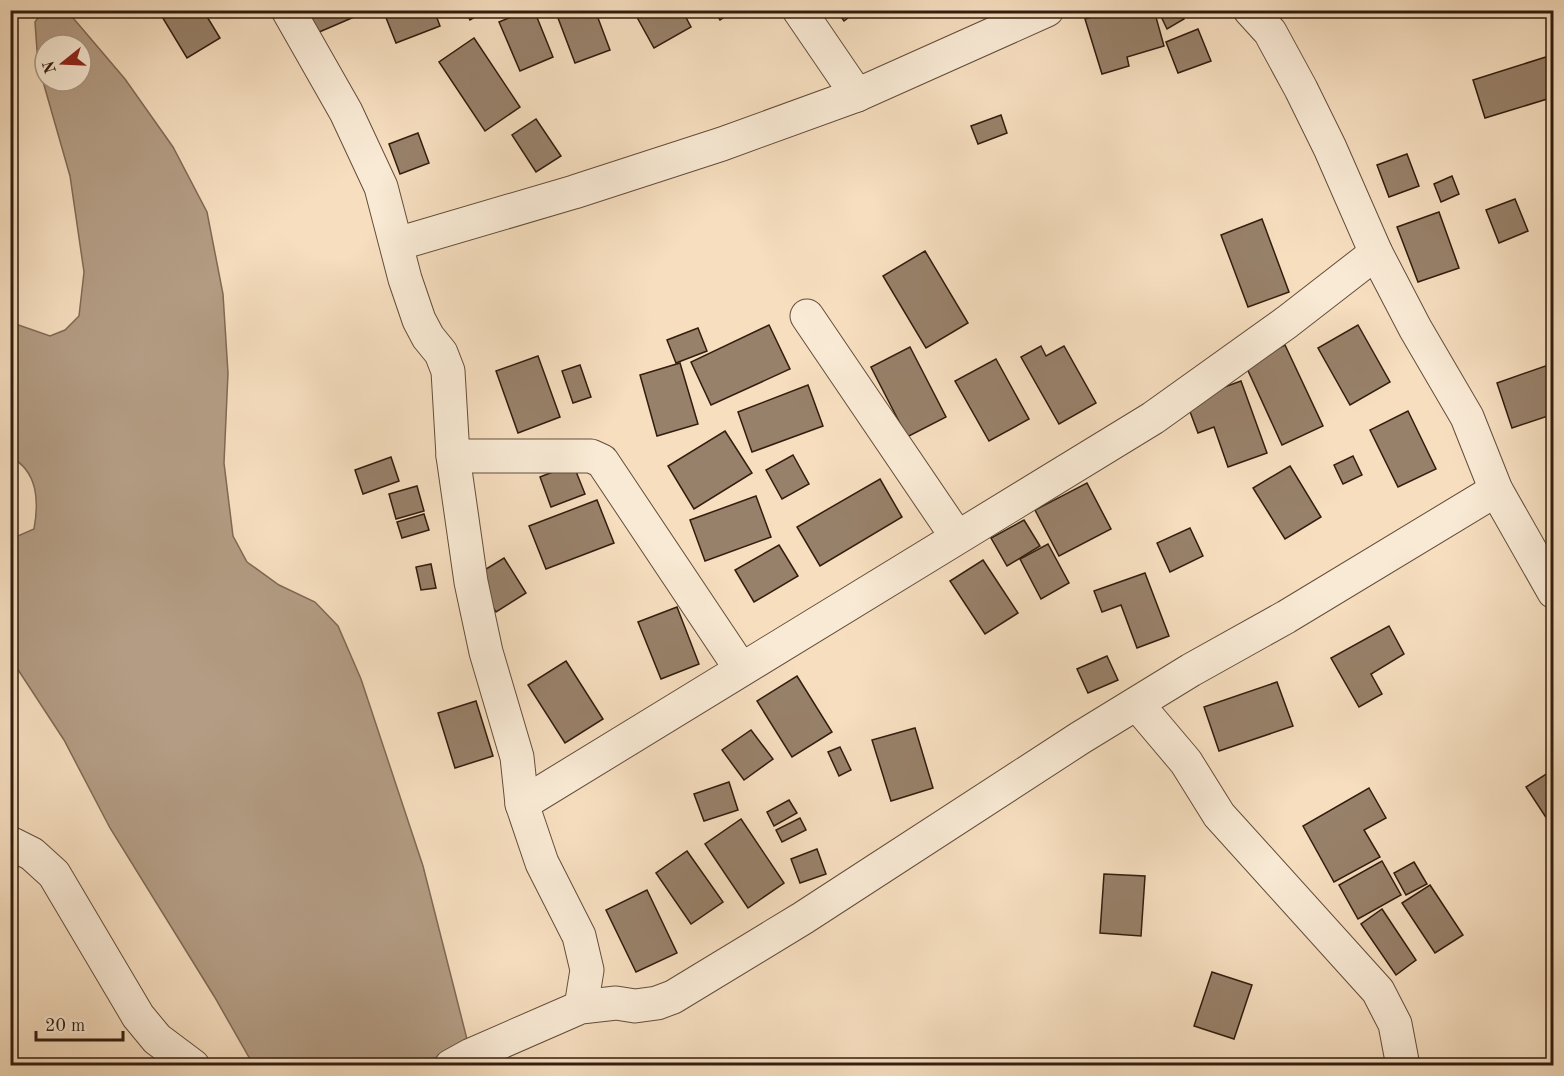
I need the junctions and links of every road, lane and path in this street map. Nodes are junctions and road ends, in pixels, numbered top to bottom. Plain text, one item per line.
1 (288, 10) edge
2 (799, 10) edge
3 (1047, 10) edge
4 (1250, 10) edge
5 (857, 95) junction
6 (397, 244) junction
7 (1376, 253) junction
8 (807, 316) dead end
9 (453, 456) junction
10 (1496, 490) junction
11 (957, 537) junction
12 (1554, 592) edge
13 (741, 669) junction
14 (1137, 704) junction
15 (522, 804) junction
16 (10, 843) edge
17 (581, 1007) junction
18 (193, 1065) edge
19 (451, 1065) edge
20 (1403, 1065) edge

1 - 6 street
2 - 5 street
3 - 5 street
4 - 7 street
5 - 6 street
6 - 9 street
7 - 10 street
7 - 11 street
8 - 11 street
9 - 13 street
9 - 15 street
10 - 12 street
10 - 14 street
11 - 13 street
13 - 15 street
14 - 17 street
14 - 20 street
15 - 17 street
16 - 18 street
17 - 19 street

